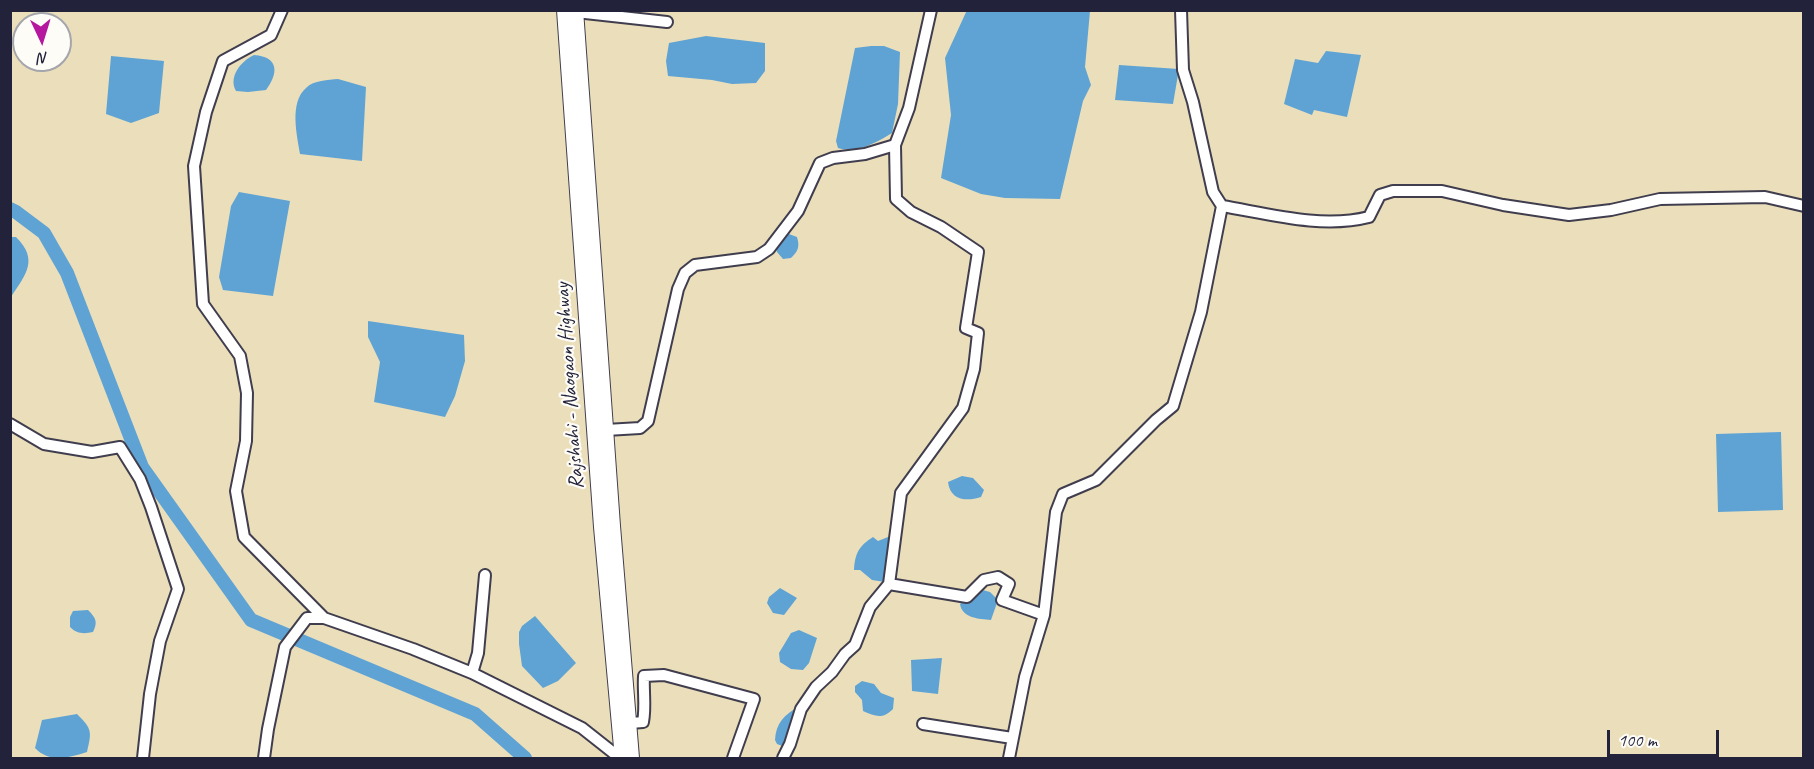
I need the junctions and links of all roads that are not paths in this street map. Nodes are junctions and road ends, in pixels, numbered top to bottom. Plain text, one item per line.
1 (282, 10) edge
2 (931, 10) edge
3 (1181, 10) edge
4 (572, 11) edge
5 (621, 13) edge
6 (667, 22) dead end
7 (895, 144) junction
8 (1222, 206) junction
9 (1803, 206) edge
10 (10, 424) edge
11 (606, 430) junction
12 (484, 575) dead end
13 (889, 585) junction
14 (1044, 615) junction
15 (324, 618) junction
16 (618, 661) junction
17 (472, 673) junction
18 (630, 723) junction
19 (923, 724) dead end
20 (1012, 738) junction
21 (143, 759) edge
22 (264, 759) edge
23 (621, 759) edge
24 (633, 759) edge
25 (733, 759) edge
26 (783, 759) edge
27 (1009, 759) edge

1 - 15 street
2 - 7 street
3 - 8 street
4 - 5 street
4 - 11 main road, Rajshahi - Naogaon Highway
4 - 16 main road, Rajshahi - Naogaon Highway
5 - 6 street
7 - 11 street
7 - 13 street
8 - 9 street
8 - 14 street
10 - 21 street
11 - 16 main road, Rajshahi - Naogaon Highway
12 - 17 street
13 - 14 street
13 - 26 street
14 - 20 street
15 - 17 street
15 - 22 street
16 - 18 main road, Rajshahi - Naogaon Highway
16 - 23 main road, Rajshahi - Naogaon Highway
17 - 23 street
18 - 24 main road, Rajshahi - Naogaon Highway
18 - 25 street
19 - 20 street
20 - 27 street

